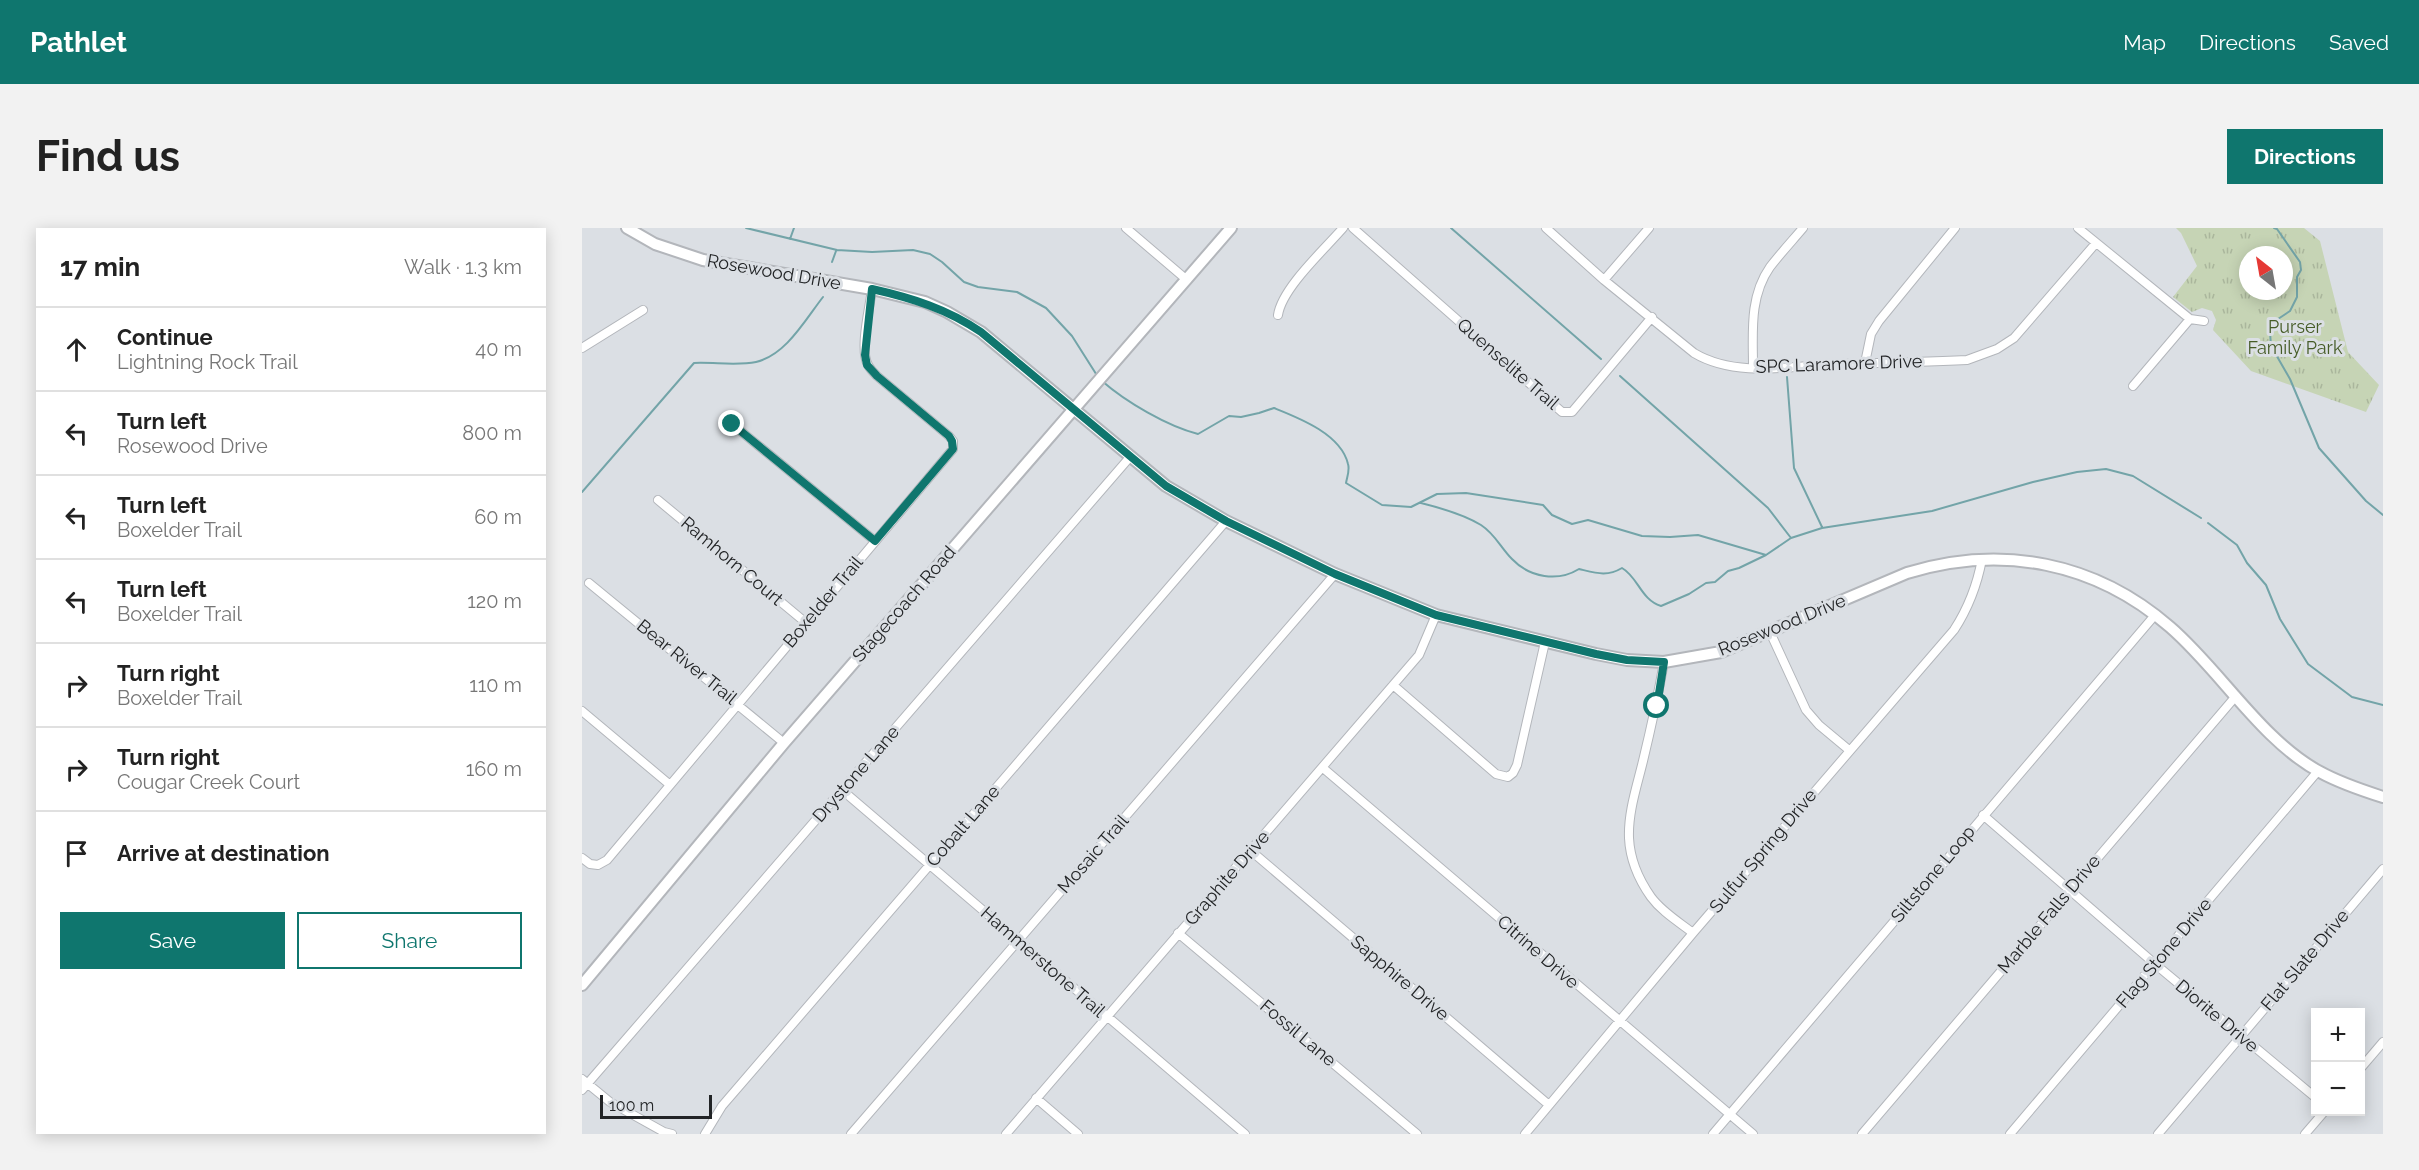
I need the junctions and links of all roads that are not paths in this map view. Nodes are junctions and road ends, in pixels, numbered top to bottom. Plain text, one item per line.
1 (627, 228) edge
2 (1126, 228) edge
3 (1232, 228) edge
4 (1343, 228) edge
5 (1353, 228) edge
6 (1546, 228) edge
7 (1649, 228) edge
8 (1803, 228) edge
9 (1955, 228) edge
10 (2078, 228) edge
11 (2096, 243) junction
12 (1187, 280) junction
13 (1604, 280) junction
14 (872, 289) junction
15 (643, 310) dead end
16 (1278, 315) dead end
17 (1652, 317) junction
18 (2190, 319) junction
19 (2204, 321) dead end
20 (582, 348) edge
21 (1865, 363) junction
22 (1753, 367) junction
23 (2133, 387) dead end
24 (1073, 409) junction
25 (732, 424) dead end
26 (1130, 457) junction
27 (658, 500) dead end
28 (1226, 521) junction
29 (875, 541) junction
30 (1982, 559) junction
31 (1335, 574) junction
32 (590, 583) dead end
33 (1436, 615) junction
34 (2155, 615) junction
35 (805, 622) junction
36 (1770, 632) junction
37 (1545, 642) junction
38 (1664, 662) junction
39 (1393, 686) junction
40 (2236, 696) junction
41 (737, 703) junction
42 (582, 711) edge
43 (784, 743) junction
44 (1849, 750) junction
45 (1323, 768) junction
46 (2318, 771) junction
47 (669, 784) junction
48 (842, 790) junction
49 (2383, 797) edge
50 (1983, 815) junction
51 (1250, 850) junction
52 (582, 858) edge
53 (930, 865) junction
54 (2383, 869) edge
55 (2070, 889) junction
56 (1178, 933) junction
57 (1693, 933) junction
58 (1018, 941) junction
59 (2155, 964) junction
60 (582, 984) edge
61 (1107, 1017) junction
62 (1619, 1021) junction
63 (2241, 1036) junction
64 (2383, 1042) edge
65 (2365, 1064) edge
66 (584, 1084) edge
67 (2311, 1094) edge
68 (1036, 1098) junction
69 (1549, 1106) junction
70 (1729, 1114) junction
71 (2321, 1116) edge
72 (672, 1134) edge
73 (705, 1134) edge
74 (851, 1134) edge
75 (1006, 1134) edge
76 (1078, 1134) edge
77 (1245, 1134) edge
78 (1417, 1134) edge
79 (1525, 1134) edge
80 (1713, 1134) edge
81 (1753, 1134) edge
82 (1862, 1134) edge
83 (2010, 1134) edge
84 (2158, 1134) edge
85 (2305, 1134) edge

1 - 14 street, Rosewood Drive
2 - 12 street
3 - 12 street, Stagecoach Road
4 - 16 street
5 - 17 street, Quenselite Trail
6 - 13 street, SPC Laramore Drive
7 - 13 street
8 - 22 street
9 - 21 street
10 - 11 street
11 - 18 street
11 - 21 street, SPC Laramore Drive
12 - 24 street, Stagecoach Road
13 - 17 street, SPC Laramore Drive
14 - 24 street, Rosewood Drive
14 - 29 street, Boxelder Trail
15 - 20 street
17 - 22 street, SPC Laramore Drive
18 - 19 street
18 - 23 street
21 - 22 street, SPC Laramore Drive
24 - 26 street, Rosewood Drive
24 - 43 street, Stagecoach Road
25 - 29 street
26 - 28 street, Rosewood Drive
26 - 48 street, Drystone Lane
27 - 35 street, Ramhorn Court
28 - 31 street, Rosewood Drive
28 - 53 street, Cobalt Lane
29 - 35 street, Boxelder Trail
30 - 34 street, Rosewood Drive
30 - 36 street, Rosewood Drive
30 - 44 street, Sulfur Spring Drive
31 - 33 street, Rosewood Drive
31 - 58 street, Mosaic Trail
32 - 41 street, Bear River Trail
33 - 37 street, Rosewood Drive
33 - 39 street, Graphite Drive
34 - 40 street, Rosewood Drive
34 - 50 street, Siltstone Loop
35 - 41 street, Boxelder Trail
36 - 38 street, Rosewood Drive
36 - 44 street
37 - 38 street, Rosewood Drive
37 - 39 street
38 - 57 street
39 - 45 street, Graphite Drive
40 - 46 street, Rosewood Drive
40 - 55 street, Marble Falls Drive
41 - 43 street, Bear River Trail
41 - 47 street, Boxelder Trail
42 - 47 street
43 - 60 street, Stagecoach Road
44 - 57 street, Sulfur Spring Drive
45 - 51 street, Graphite Drive
45 - 62 street, Citrine Drive
46 - 49 street, Rosewood Drive
46 - 59 street, Flag Stone Drive
47 - 52 street, Boxelder Trail
48 - 53 street, Hammerstone Trail
48 - 66 street, Drystone Lane
50 - 55 street, Diorite Drive
50 - 70 street, Siltstone Loop
51 - 56 street, Graphite Drive
51 - 69 street, Sapphire Drive
53 - 58 street, Hammerstone Trail
53 - 73 street, Cobalt Lane
54 - 63 street, Flat Slate Drive
55 - 59 street, Diorite Drive
55 - 82 street, Marble Falls Drive
56 - 61 street, Graphite Drive
56 - 78 street, Fossil Lane
57 - 62 street, Sulfur Spring Drive
58 - 61 street, Hammerstone Trail
58 - 74 street, Mosaic Trail
59 - 63 street, Diorite Drive
59 - 83 street, Flag Stone Drive
61 - 68 street, Graphite Drive
61 - 77 street, Hammerstone Trail
62 - 69 street, Sulfur Spring Drive
62 - 70 street, Citrine Drive
63 - 67 street, Diorite Drive
63 - 84 street, Flat Slate Drive
64 - 65 street
66 - 72 street
68 - 75 street, Graphite Drive
68 - 76 street
69 - 79 street, Sulfur Spring Drive
70 - 80 street, Siltstone Loop
70 - 81 street, Citrine Drive
71 - 85 street

